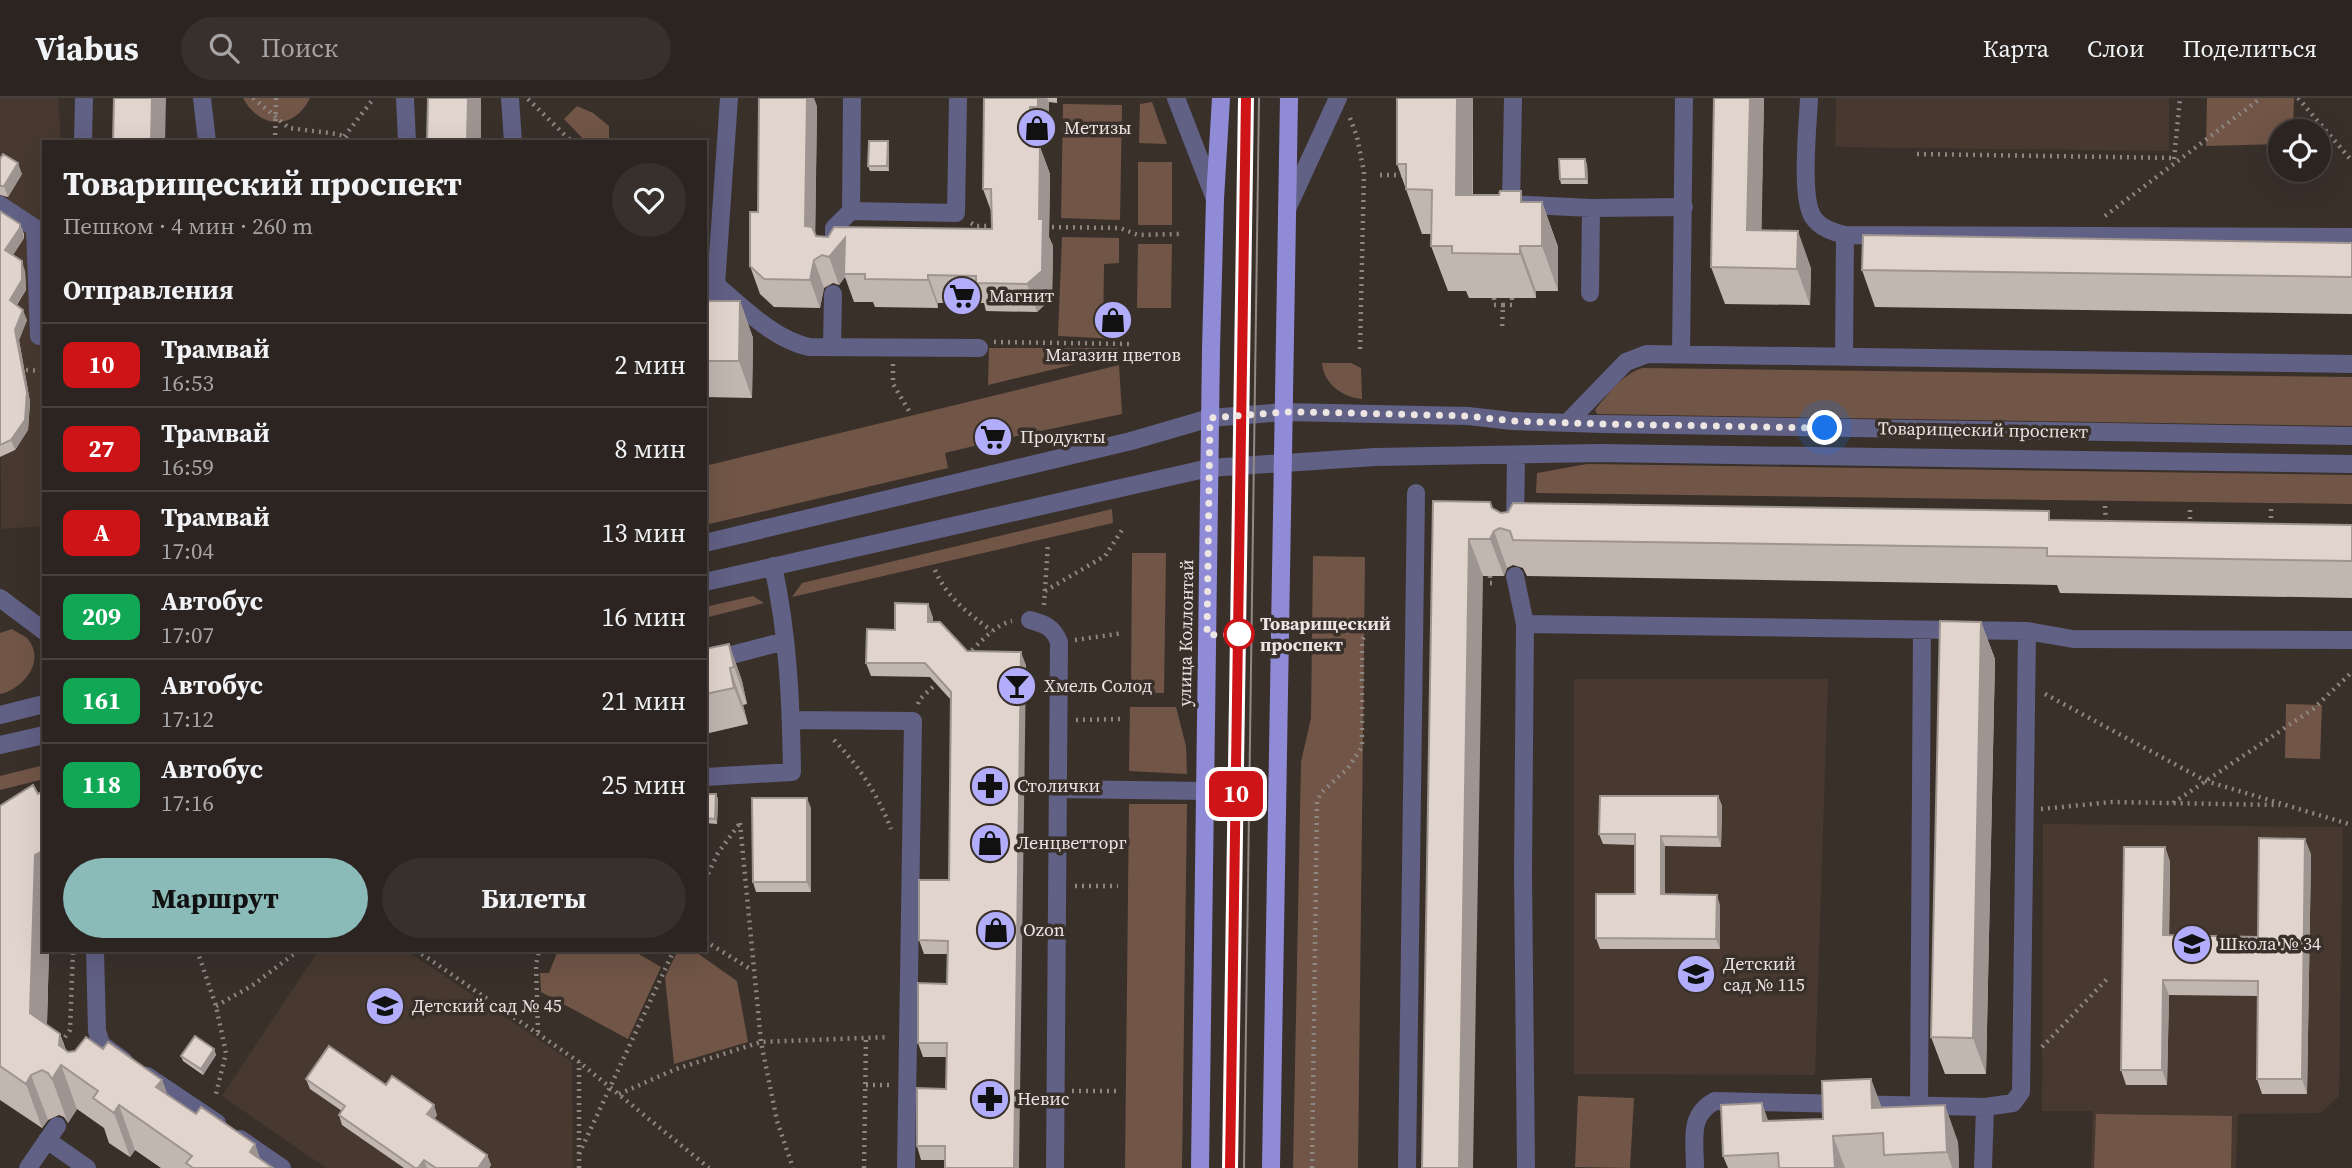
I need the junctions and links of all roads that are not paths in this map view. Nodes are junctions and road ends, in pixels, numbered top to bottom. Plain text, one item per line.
1 (84, 98) edge
2 (202, 98) edge
3 (405, 98) edge
4 (510, 98) edge
5 (729, 98) edge
6 (852, 98) edge
7 (958, 98) edge
8 (1176, 98) edge
9 (1221, 98) edge
10 (1289, 98) edge
11 (1338, 98) edge
12 (1513, 98) edge
13 (1684, 98) edge
14 (1809, 98) edge
15 (83, 140) edge
16 (207, 140) edge
17 (407, 140) edge
18 (513, 140) edge
19 (1214, 199) junction
20 (0, 205) edge
21 (1684, 207) junction
22 (1591, 208) junction
23 (1287, 209) junction
24 (851, 211) junction
25 (1845, 235) junction
26 (2352, 237) edge
27 (833, 254) edge
28 (716, 285) junction
29 (1590, 293) dead end
30 (833, 294) dead end
31 (707, 302) edge
32 (38, 336) dead end
33 (832, 347) junction
34 (979, 348) road end
35 (1681, 354) junction
36 (1844, 356) junction
37 (2352, 364) edge
38 (1284, 412) junction
39 (1210, 418) junction
40 (1567, 423) junction
41 (2352, 436) edge
42 (1516, 456) junction
43 (1283, 464) junction
44 (2352, 464) edge
45 (1209, 468) junction
46 (1416, 493) dead end
47 (1515, 539) edge
48 (707, 543) edge
49 (773, 566) junction
50 (1516, 576) edge
51 (707, 582) edge
52 (0, 598) edge
53 (1037, 622) road end
54 (1525, 624) junction
55 (42, 630) edge
56 (1922, 630) junction
57 (2027, 631) junction
58 (2352, 640) edge
59 (785, 641) junction
60 (707, 661) edge
61 (42, 704) edge
62 (0, 715) edge
63 (791, 720) junction
64 (42, 735) edge
65 (0, 745) edge
66 (707, 777) edge
67 (1058, 789) junction
68 (1205, 791) junction
69 (95, 952) edge
70 (1919, 1105) junction
71 (1985, 1107) junction
72 (28, 1168) edge
73 (87, 1168) edge
74 (282, 1168) edge
75 (906, 1168) edge
76 (1055, 1168) edge
77 (1200, 1168) edge
78 (1271, 1168) edge
79 (1407, 1168) edge
80 (1526, 1168) edge
81 (1695, 1168) edge
82 (1983, 1168) edge

1 - 15 street
2 - 16 street
3 - 17 street
4 - 18 street
5 - 28 street
6 - 24 street
7 - 24 street
8 - 19 street
9 - 19 main road, улица Коллонтай
10 - 23 main road
11 - 23 street
12 - 22 street
13 - 21 street
14 - 25 street
19 - 39 main road, улица Коллонтай
20 - 32 street
21 - 22 street
21 - 35 street
22 - 29 street
23 - 38 main road
24 - 27 street
25 - 26 street
25 - 36 street
28 - 31 street
28 - 33 street
30 - 33 street
33 - 34 street
35 - 36 street
35 - 40 street
36 - 37 street
38 - 39 street, Товарищеский проспект
38 - 40 street, Товарищеский проспект
38 - 43 main road
39 - 45 main road, улица Коллонтай
39 - 48 street, Товарищеский проспект
40 - 41 street, Товарищеский проспект
42 - 43 street, Товарищеский проспект
42 - 44 street, Товарищеский проспект
42 - 47 street
43 - 45 street, Товарищеский проспект
43 - 78 main road
45 - 49 street, Товарищеский проспект
45 - 68 main road, улица Коллонтай
46 - 79 street
49 - 51 street, Товарищеский проспект
49 - 59 street
50 - 54 street
52 - 55 street
53 - 67 street
54 - 56 street
54 - 80 street
56 - 57 street
56 - 70 street
57 - 58 street
57 - 71 street
59 - 60 street
59 - 63 street
61 - 62 street
63 - 66 street
63 - 75 street
64 - 65 street
67 - 68 street
67 - 76 street
68 - 77 main road, улица Коллонтай
69 - 74 street
70 - 71 street
70 - 81 street
71 - 82 street
72 - 73 street

